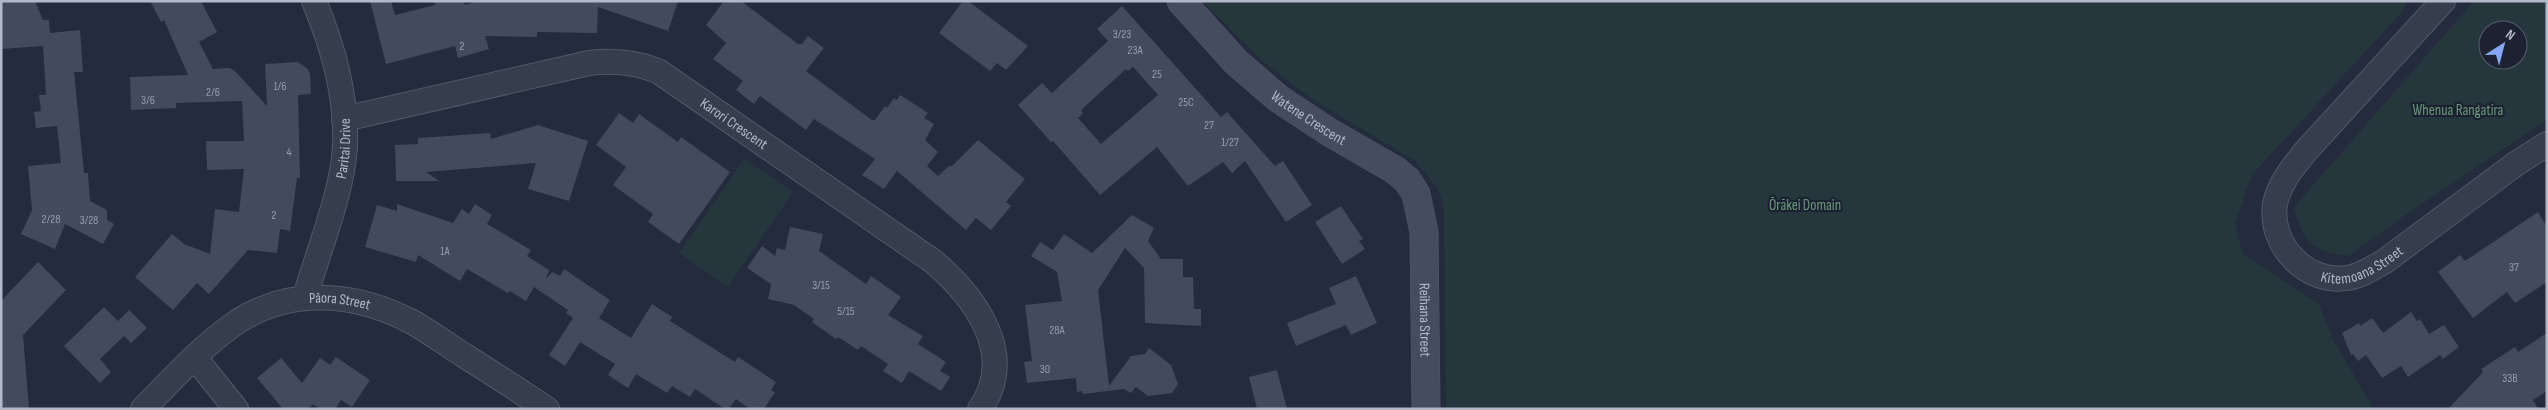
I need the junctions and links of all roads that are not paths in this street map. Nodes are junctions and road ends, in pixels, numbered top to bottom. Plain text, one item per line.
1 (314, 1) edge
2 (1181, 1) edge
3 (2443, 1) edge
4 (344, 119) junction
5 (2547, 144) edge
6 (1424, 232) joint
7 (305, 297) junction
8 (195, 358) junction
9 (142, 409) edge
10 (236, 409) edge
11 (547, 409) edge
12 (980, 409) edge
13 (1426, 409) edge

1 - 4 street, Paritai Drive
2 - 6 street, Watene Crescent
3 - 5 street, Kitemoana Street
4 - 7 street, Paritai Drive
4 - 12 street, Karori Crescent
6 - 13 street, Reihana Street
7 - 8 street, Pāora Street
7 - 11 street, Pāora Street
8 - 9 street, Pāora Street
8 - 10 street

